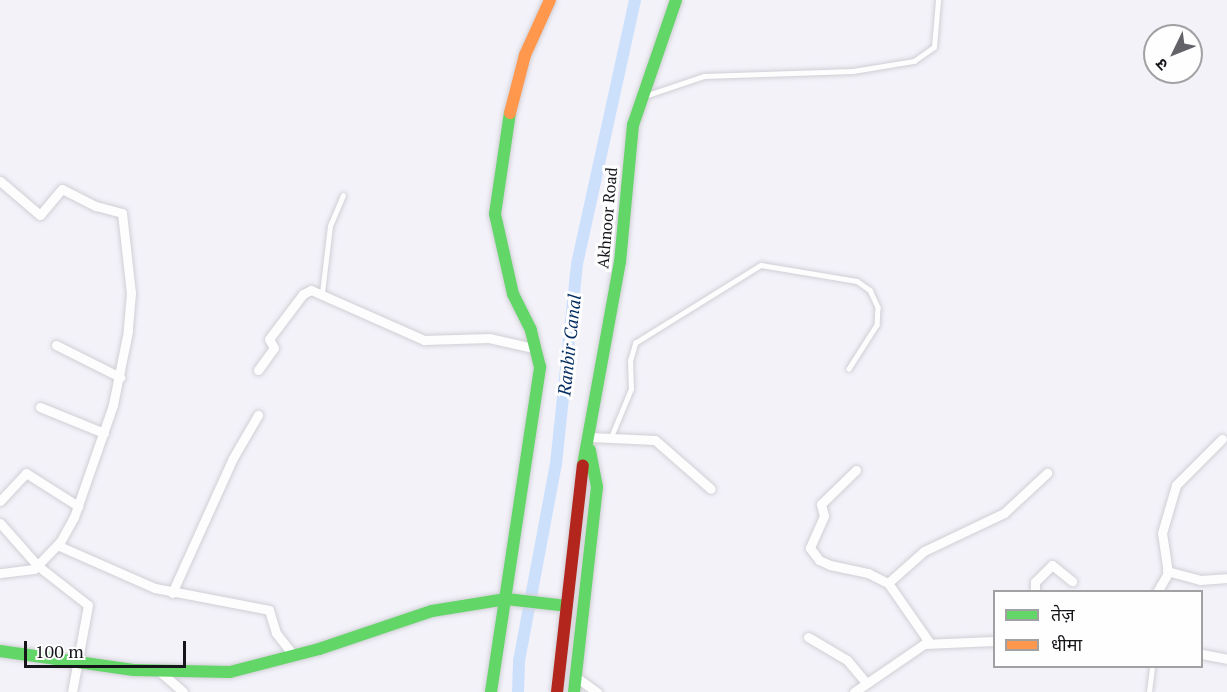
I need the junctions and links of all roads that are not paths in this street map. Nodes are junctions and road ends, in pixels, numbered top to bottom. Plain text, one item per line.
1 (550, 0) edge
2 (676, 0) edge
3 (938, 0) edge
4 (642, 97) junction
5 (0, 181) edge
6 (343, 196) dead end
7 (322, 293) junction
8 (56, 345) dead end
9 (537, 349) junction
10 (849, 369) dead end
11 (258, 370) dead end
12 (120, 377) junction
13 (40, 407) dead end
14 (258, 415) dead end
15 (104, 433) junction
16 (610, 437) junction
17 (589, 440) junction
18 (1222, 440) dead end
19 (856, 470) dead end
20 (1047, 473) dead end
21 (711, 489) dead end
22 (0, 501) edge
23 (78, 507) junction
24 (0, 523) edge
25 (57, 545) junction
26 (38, 566) junction
27 (1167, 570) junction
28 (0, 573) edge
29 (1227, 578) edge
30 (1072, 581) dead end
31 (888, 582) junction
32 (1035, 590) edge
33 (1157, 590) edge
34 (172, 593) junction
35 (506, 599) junction
36 (567, 606) junction
37 (808, 637) dead end
38 (993, 641) edge
39 (929, 642) junction
40 (0, 651) edge
41 (1203, 654) edge
42 (294, 656) junction
43 (1227, 659) edge
44 (78, 661) junction
45 (1152, 668) edge
46 (158, 670) junction
47 (576, 677) junction
48 (866, 683) junction
49 (72, 692) edge
50 (183, 692) edge
51 (490, 692) edge
52 (556, 692) edge
53 (574, 692) edge
54 (597, 692) edge
55 (854, 692) edge
56 (1149, 692) edge

1 - 9 main road
2 - 4 main road, Akhnoor Road
3 - 4 lane
4 - 17 main road, Akhnoor Road
5 - 12 street
6 - 7 lane
7 - 9 street
7 - 11 street
8 - 12 street
9 - 35 main road
10 - 16 lane
12 - 15 street
13 - 15 street
14 - 34 street
15 - 23 street
16 - 17 street
16 - 21 street
17 - 36 main road, Akhnoor Road
17 - 47 main road, Akhnoor Road
18 - 27 street
19 - 31 street
20 - 31 street
22 - 23 street
23 - 25 street
24 - 26 street
25 - 26 street
25 - 34 street
26 - 28 street
26 - 44 street
27 - 29 street
27 - 33 street
30 - 32 street
31 - 39 street
34 - 42 street
35 - 36 main road
35 - 42 main road
35 - 51 main road
36 - 52 main road, Akhnoor Road
37 - 48 street
38 - 39 street
39 - 48 street
40 - 44 main road
41 - 43 street
42 - 46 main road
44 - 46 main road
44 - 49 street
45 - 56 lane
46 - 50 street
47 - 53 main road, Akhnoor Road
47 - 54 street
48 - 55 street

